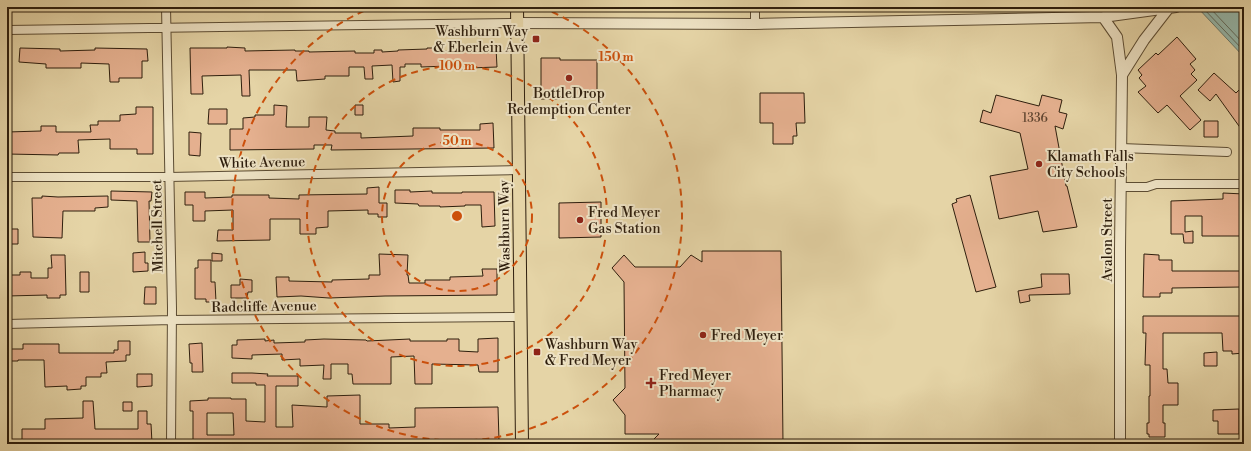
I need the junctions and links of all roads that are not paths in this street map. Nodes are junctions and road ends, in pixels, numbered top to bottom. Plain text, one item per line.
1 (166, 7) edge
2 (517, 7) edge
3 (755, 7) edge
4 (1172, 8) edge
5 (1103, 17) junction
6 (517, 23) junction
7 (755, 24) junction
8 (166, 28) junction
9 (7, 30) edge
10 (1122, 75) junction
11 (1121, 148) junction
12 (1227, 152) dead end
13 (518, 170) junction
14 (7, 177) edge
15 (170, 177) junction
16 (1244, 184) edge
17 (1121, 187) junction
18 (521, 317) junction
19 (172, 320) junction
20 (7, 324) edge
21 (171, 444) edge
22 (522, 444) edge
23 (1120, 444) edge

1 - 8 street, Mitchell Street
2 - 6 main road, Washburn Way
3 - 7 street
4 - 5 street
4 - 10 street
5 - 7 street
5 - 10 street, Avalon Street
6 - 7 street
6 - 8 street
6 - 13 main road, Washburn Way
8 - 9 street
8 - 15 street, Mitchell Street
10 - 11 street, Avalon Street
11 - 12 street
11 - 17 street, Avalon Street
13 - 15 street, White Avenue
13 - 18 main road, Washburn Way
14 - 15 street, White Avenue
15 - 19 street, Mitchell Street
16 - 17 street
17 - 23 street, Avalon Street
18 - 19 street, Radcliffe Avenue
18 - 22 main road, Washburn Way
19 - 20 street, Radcliffe Avenue
19 - 21 street, Mitchell Street

